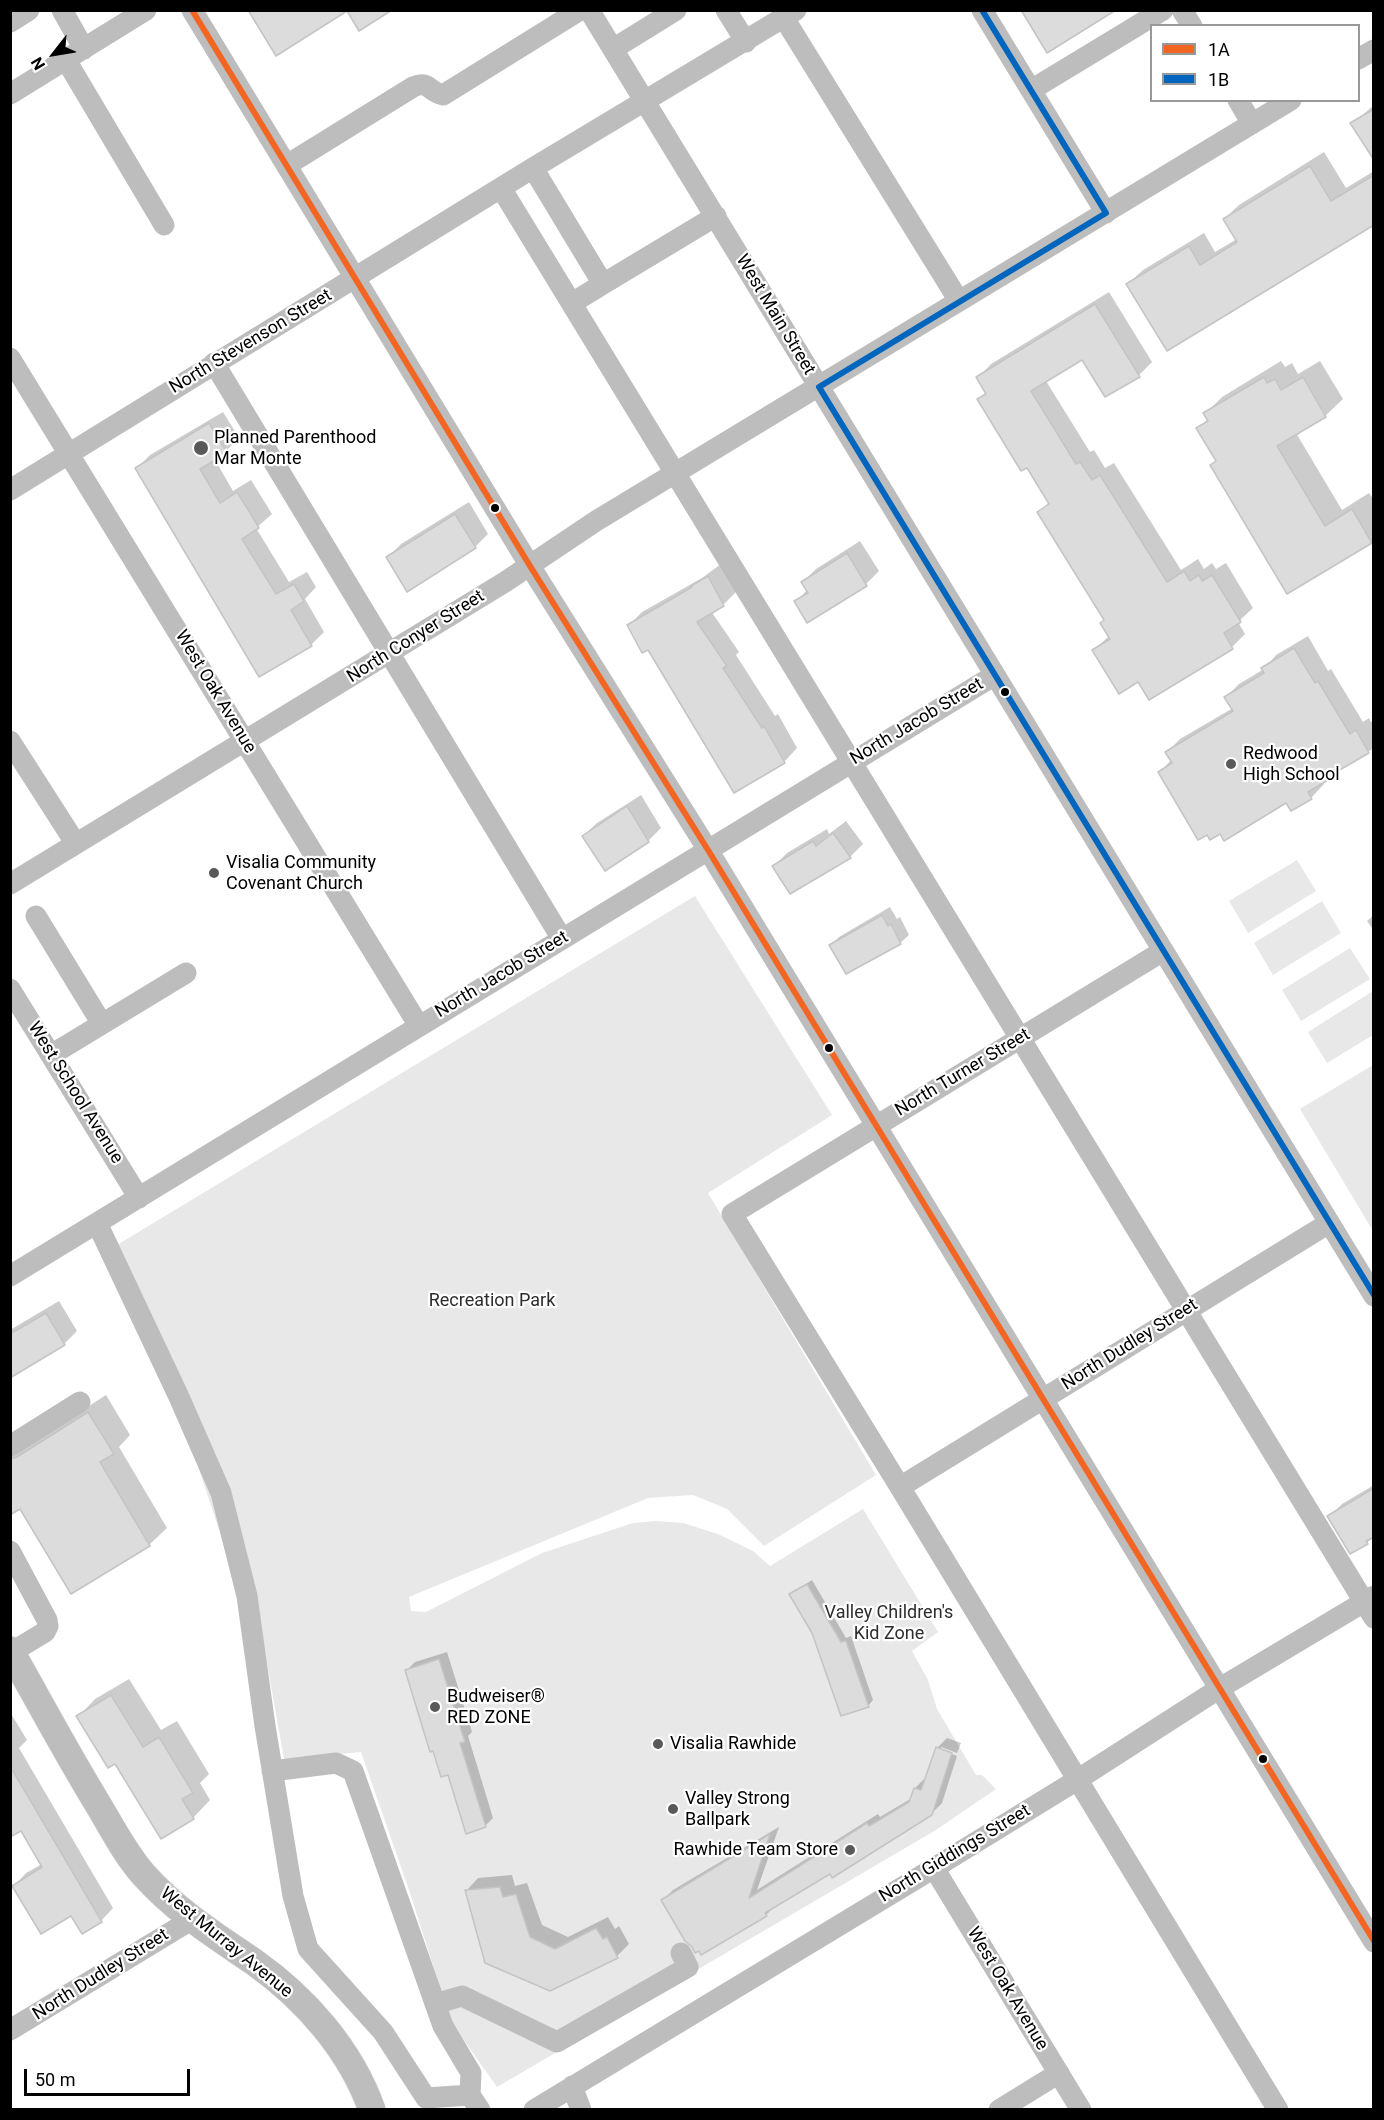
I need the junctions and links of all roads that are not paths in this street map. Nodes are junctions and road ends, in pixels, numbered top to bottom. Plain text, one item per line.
1 (29, 10) edge
2 (62, 10) edge
3 (146, 10) edge
4 (192, 10) edge
5 (580, 10) edge
6 (589, 10) edge
7 (676, 10) edge
8 (726, 10) edge
9 (982, 10) edge
10 (1163, 10) edge
11 (1182, 10) edge
12 (790, 14) edge
13 (10, 22) edge
14 (1191, 24) edge
15 (746, 42) junction
16 (613, 49) junction
17 (1374, 50) edge
18 (75, 54) junction
19 (1360, 58) edge
20 (1031, 90) junction
21 (10, 94) edge
22 (646, 100) junction
23 (1239, 102) edge
24 (1288, 102) edge
25 (1252, 124) junction
26 (287, 165) junction
27 (533, 168) junction
28 (501, 188) junction
29 (1106, 213) junction
30 (716, 216) junction
31 (164, 225) dead end
32 (355, 278) junction
33 (603, 284) junction
34 (959, 301) junction
35 (572, 303) junction
36 (10, 358) edge
37 (214, 363) junction
38 (819, 387) junction
39 (70, 454) junction
40 (676, 474) junction
41 (10, 490) edge
42 (530, 566) junction
43 (389, 654) junction
44 (995, 675) junction
45 (10, 741) edge
46 (244, 742) junction
47 (850, 762) junction
48 (76, 844) junction
49 (708, 850) junction
50 (10, 884) edge
51 (36, 916) dead end
52 (562, 939) junction
53 (1163, 951) junction
54 (186, 973) dead end
55 (10, 989) edge
56 (102, 1024) junction
57 (419, 1026) junction
58 (1019, 1038) junction
59 (51, 1055) junction
60 (875, 1126) junction
61 (139, 1198) junction
62 (97, 1223) junction
63 (1329, 1223) junction
64 (10, 1276) edge
65 (1374, 1296) edge
66 (1186, 1311) junction
67 (1042, 1399) junction
68 (80, 1402) dead end
69 (10, 1446) edge
70 (900, 1487) junction
71 (10, 1551) edge
72 (1370, 1605) edge
73 (11, 1651) edge
74 (1220, 1688) junction
75 (272, 1771) junction
76 (1077, 1780) junction
77 (934, 1868) junction
78 (191, 1920) junction
79 (1374, 1942) edge
80 (681, 1953) dead end
81 (435, 2004) junction
82 (10, 2031) edge
83 (1059, 2073) junction
84 (572, 2086) junction
85 (475, 2102) edge
86 (372, 2109) edge
87 (534, 2109) edge
88 (581, 2109) edge
89 (999, 2109) edge
90 (1081, 2109) edge
91 (1278, 2109) edge

1 - 13 street
2 - 18 street
3 - 18 street
4 - 26 street
5 - 26 street
6 - 16 street, West Main Street
7 - 16 street
8 - 15 street
9 - 20 street
10 - 20 street
11 - 14 street
12 - 15 street, North Stevenson Street
12 - 34 street
15 - 22 street, North Stevenson Street
16 - 22 street, West Main Street
17 - 19 street
18 - 21 street
18 - 31 street
20 - 29 street
22 - 27 street, North Stevenson Street
22 - 30 street, West Main Street
23 - 25 street
24 - 25 street, North Conyer Street
25 - 29 street, North Conyer Street
26 - 32 street
27 - 28 street, North Stevenson Street
27 - 33 street
28 - 32 street, North Stevenson Street
28 - 35 street
29 - 34 street, North Conyer Street
30 - 33 street
30 - 38 street, West Main Street
32 - 37 street, North Stevenson Street
32 - 42 street
33 - 35 street
34 - 38 street, North Conyer Street
35 - 40 street
36 - 39 street, West Oak Avenue
37 - 39 street, North Stevenson Street
37 - 43 street
38 - 40 street, North Conyer Street
38 - 44 street, West Main Street
39 - 41 street, North Stevenson Street
39 - 46 street, West Oak Avenue
40 - 42 street, North Conyer Street
40 - 47 street
42 - 43 street, North Conyer Street
42 - 49 street
43 - 46 street, North Conyer Street
43 - 52 street
44 - 47 street, North Jacob Street
44 - 53 street, West Main Street
45 - 48 street
46 - 48 street, North Conyer Street
46 - 57 street, West Oak Avenue
47 - 49 street, North Jacob Street
47 - 58 street
48 - 50 street, North Conyer Street
49 - 52 street, North Jacob Street
49 - 60 street
51 - 56 street
52 - 57 street, North Jacob Street
53 - 58 street, North Turner Street
53 - 63 street, West Main Street
54 - 56 street
55 - 59 street, West School Avenue
56 - 59 street
57 - 61 street, North Jacob Street
58 - 60 street, North Turner Street
58 - 66 street
59 - 61 street, West School Avenue
60 - 67 street
60 - 70 street, North Turner Street
61 - 62 street, North Jacob Street
62 - 64 street, North Jacob Street
62 - 75 street
63 - 65 street, West Main Street
63 - 66 street, North Dudley Street
66 - 67 street, North Dudley Street
66 - 72 street
67 - 70 street, North Dudley Street
67 - 74 street
68 - 69 street
70 - 76 street
71 - 73 street
72 - 74 street, North Giddings Street
73 - 78 main road, West Murray Avenue
74 - 76 street, North Giddings Street
74 - 79 street
75 - 81 street
75 - 85 street
76 - 77 street, North Giddings Street
76 - 91 street
77 - 83 street, West Oak Avenue
77 - 84 street, North Giddings Street
78 - 82 street, North Dudley Street
78 - 86 main road, West Murray Avenue
80 - 81 street
81 - 85 street
83 - 89 street
83 - 90 street, West Oak Avenue
84 - 87 street, North Giddings Street
84 - 88 street

